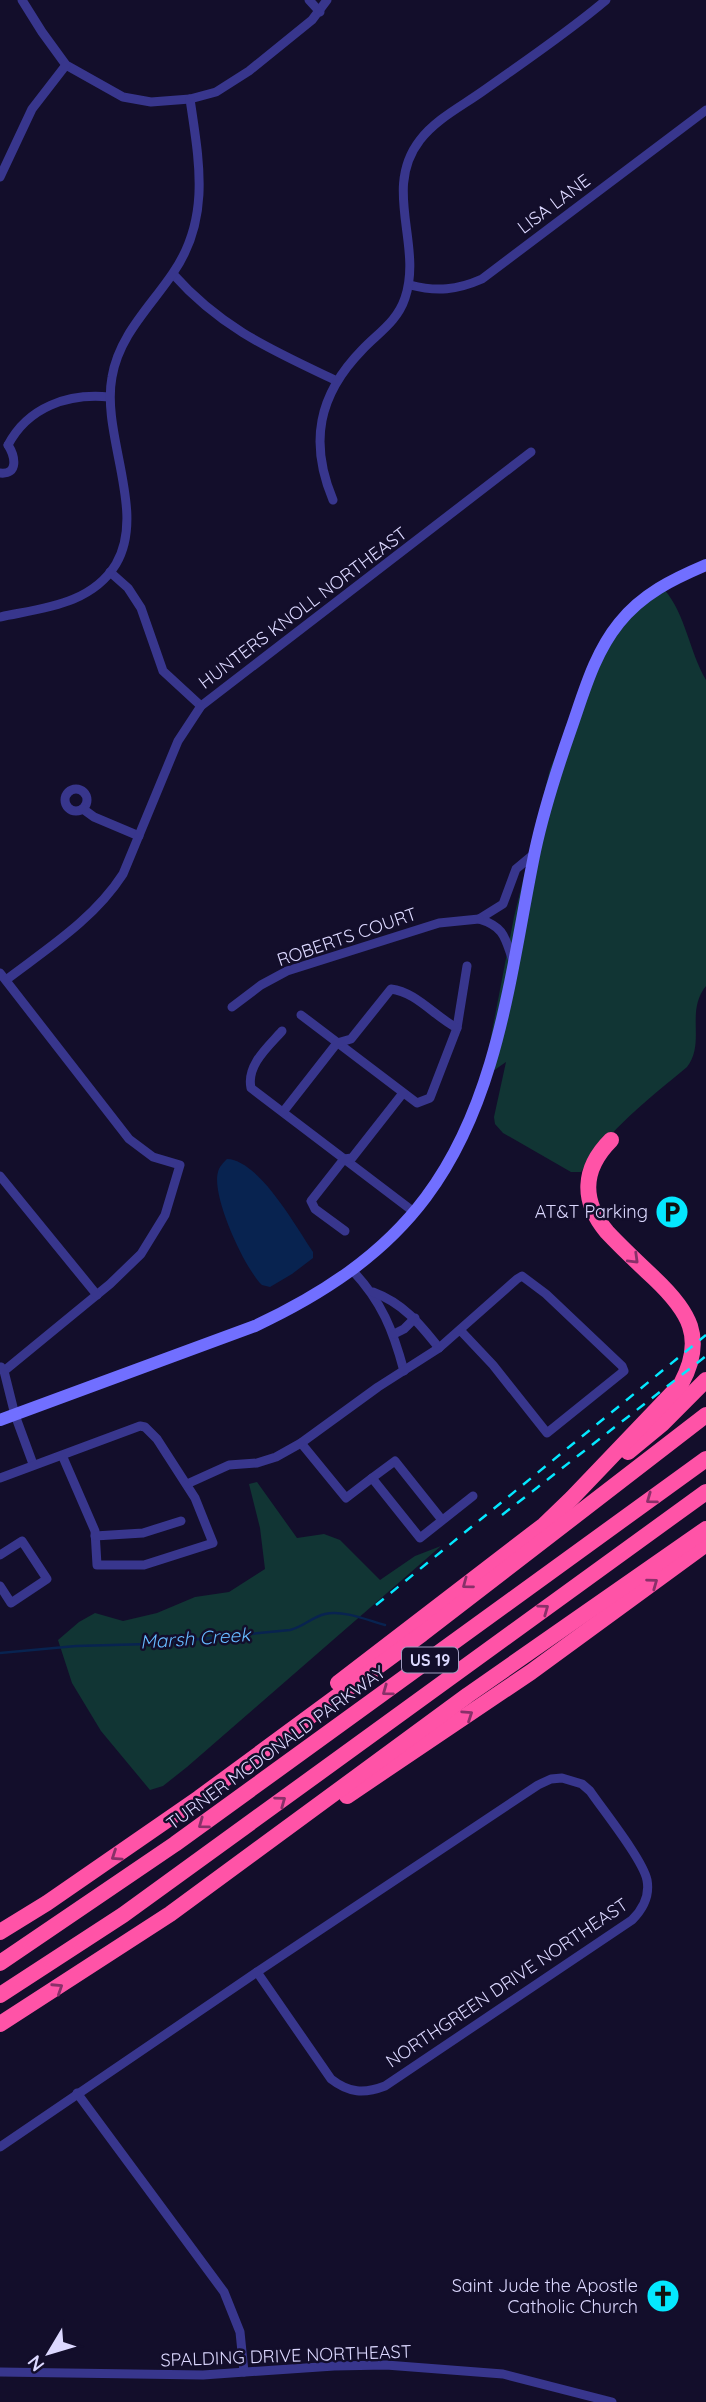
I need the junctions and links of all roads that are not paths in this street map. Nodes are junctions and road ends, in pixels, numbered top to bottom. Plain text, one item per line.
1 (22, 0) edge
2 (309, 0) edge
3 (327, 0) edge
4 (607, 0) edge
5 (320, 12) junction
6 (66, 65) junction
7 (190, 99) junction
8 (706, 110) edge
9 (2, 170) edge
10 (173, 274) junction
11 (410, 285) junction
12 (337, 381) junction
13 (109, 397) junction
14 (4, 445) edge
15 (531, 452) dead end
16 (0, 473) edge
17 (332, 500) dead end
18 (706, 565) edge
19 (110, 572) junction
20 (0, 617) edge
21 (201, 706) junction
22 (83, 809) dead end
23 (139, 836) junction
24 (534, 854) junction
25 (479, 919) junction
26 (513, 961) junction
27 (467, 965) dead end
28 (3, 976) edge
29 (232, 1007) dead end
30 (301, 1015) dead end
31 (457, 1028) junction
32 (282, 1031) dead end
33 (337, 1043) junction
34 (403, 1093) junction
35 (282, 1112) junction
36 (611, 1140) dead end
37 (344, 1159) junction
38 (0, 1176) edge
39 (414, 1212) junction
40 (345, 1231) dead end
41 (352, 1270) junction
42 (373, 1292) junction
43 (97, 1295) junction
44 (398, 1303) junction
45 (386, 1315) junction
46 (415, 1318) junction
47 (460, 1329) junction
48 (394, 1334) junction
49 (439, 1348) junction
50 (2, 1368) edge
51 (404, 1371) junction
52 (706, 1380) edge
53 (15, 1415) junction
54 (706, 1415) edge
55 (0, 1420) edge
56 (301, 1443) junction
57 (61, 1455) junction
58 (706, 1459) edge
59 (33, 1465) junction
60 (0, 1478) edge
61 (372, 1478) junction
62 (187, 1485) junction
63 (706, 1492) edge
64 (473, 1496) dead end
65 (572, 1498) junction
66 (442, 1520) junction
67 (181, 1521) dead end
68 (706, 1529) edge
69 (95, 1536) junction
70 (706, 1544) edge
71 (0, 1555) edge
72 (0, 1586) edge
73 (257, 1756) junction
74 (246, 1858) junction
75 (0, 1933) edge
76 (0, 1963) edge
77 (257, 1972) junction
78 (0, 1994) edge
79 (0, 2024) edge
80 (77, 2093) junction
81 (0, 2147) edge
82 (0, 2372) edge
83 (244, 2372) junction
84 (612, 2402) edge

1 - 6 street
2 - 5 street
3 - 5 street
4 - 11 street
5 - 7 street
6 - 7 street
6 - 9 street
7 - 10 street
8 - 11 street, LISA LANE
10 - 12 street
10 - 13 street
11 - 12 street
12 - 17 street
13 - 14 street
13 - 19 street
14 - 16 street
15 - 21 street, HUNTERS KNOLL NORTHEAST
18 - 24 street
19 - 20 street
19 - 21 street
21 - 23 street, HUNTERS KNOLL NORTHEAST
22 - 23 street
23 - 28 street, HUNTERS KNOLL NORTHEAST
24 - 25 street
24 - 26 street
25 - 26 street
25 - 29 street, ROBERTS COURT
26 - 39 street
27 - 31 street
28 - 43 street
30 - 33 street
31 - 33 street
31 - 34 street
32 - 35 street
33 - 34 street
33 - 35 street
34 - 37 street
35 - 37 street
36 -> 65 highway
37 - 39 street
37 - 40 street
38 - 43 street
39 - 41 street
41 - 42 street
41 - 53 street
42 - 44 street
42 - 45 street
43 - 50 street
44 - 45 street
44 - 46 street
45 - 48 street
46 - 48 street
46 - 49 street
47 - 47 street
47 - 49 street
48 - 51 street
49 - 51 street
50 - 53 street
51 - 56 street
52 - 65 highway
53 - 55 street
53 - 59 street
54 - 73 highway
56 - 61 street
56 - 62 street
57 - 59 street
57 - 62 street
57 - 69 street
58 -> 76 highway, TURNER MCDONALD PARKWAY / US 19
59 - 60 street
61 - 66 street
61 - 66 street
62 - 69 street
78 -> 63 highway, US 19
64 - 66 street
65 -> 73 highway
67 - 69 street
68 - 74 highway
74 -> 70 highway
71 - 72 street
73 -> 75 highway
79 -> 74 highway
77 - 77 street, NORTHGREEN DRIVE NORTHEAST
77 - 80 street, NORTHGREEN DRIVE NORTHEAST
80 - 81 street, NORTHGREEN DRIVE NORTHEAST
80 - 83 street
82 - 83 street, SPALDING DRIVE NORTHEAST
83 - 84 street, SPALDING DRIVE NORTHEAST

